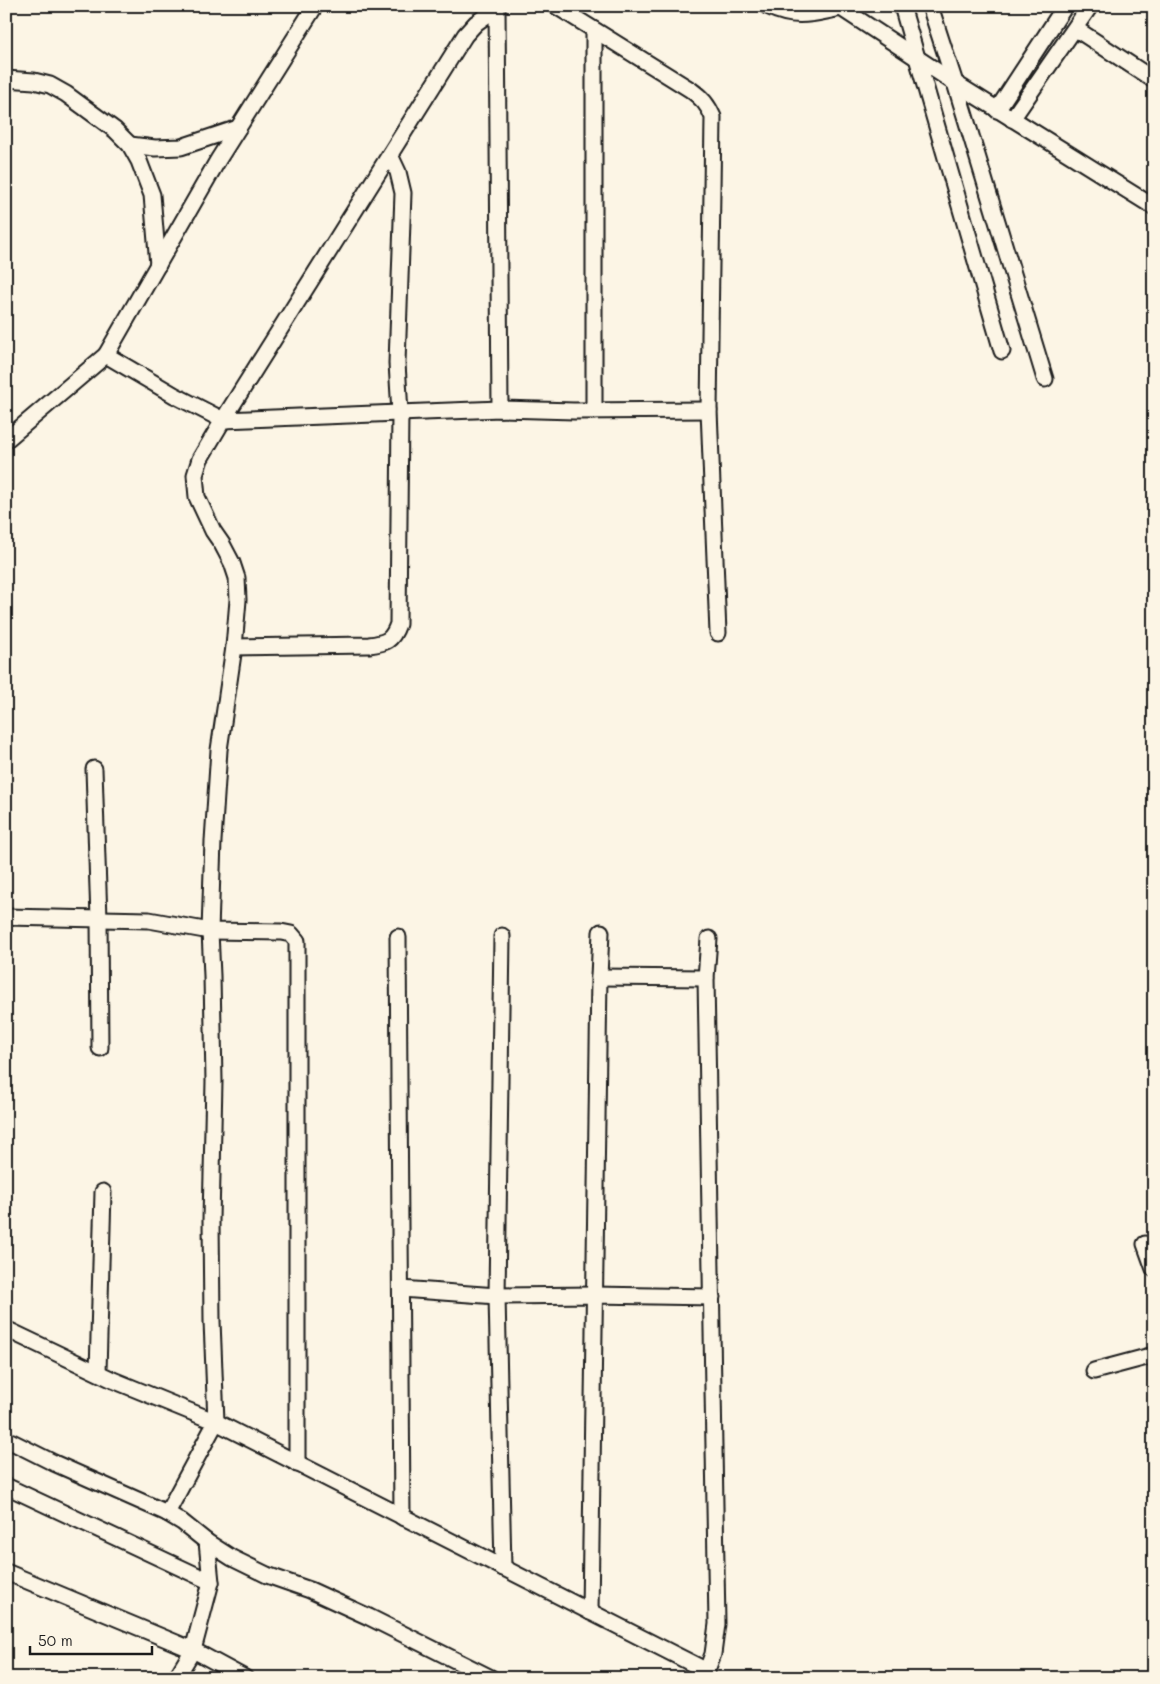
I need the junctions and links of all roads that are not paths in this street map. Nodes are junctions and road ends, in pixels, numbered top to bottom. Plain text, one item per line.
1 (315, 6) edge
2 (556, 6) edge
3 (766, 6) edge
4 (902, 6) edge
5 (930, 6) edge
6 (1065, 6) edge
7 (1090, 6) edge
8 (497, 7) edge
9 (840, 7) edge
10 (1076, 29) junction
11 (594, 30) junction
12 (918, 58) junction
13 (6, 80) edge
14 (1154, 80) edge
15 (955, 83) junction
16 (998, 110) junction
17 (1012, 119) junction
18 (238, 128) junction
19 (130, 145) junction
20 (390, 155) junction
21 (1154, 207) edge
22 (158, 265) junction
23 (1002, 351) dead end
24 (106, 355) junction
25 (1045, 379) dead end
26 (500, 409) junction
27 (709, 410) junction
28 (594, 411) junction
29 (400, 413) junction
30 (223, 420) junction
31 (6, 440) edge
32 (718, 633) dead end
33 (234, 647) junction
34 (94, 769) dead end
35 (6, 917) edge
36 (99, 919) junction
37 (210, 931) junction
38 (601, 932) dead end
39 (502, 936) dead end
40 (398, 938) dead end
41 (709, 939) dead end
42 (599, 977) junction
43 (706, 978) junction
44 (100, 1048) dead end
45 (103, 1192) dead end
46 (1145, 1244) dead end
47 (1154, 1269) edge
48 (401, 1290) junction
49 (594, 1294) junction
50 (497, 1296) junction
51 (712, 1297) junction
52 (6, 1329) edge
53 (1154, 1355) edge
54 (1094, 1371) dead end
55 (98, 1372) junction
56 (216, 1422) junction
57 (6, 1439) edge
58 (297, 1464) junction
59 (6, 1486) edge
60 (167, 1513) junction
61 (402, 1517) junction
62 (207, 1542) junction
63 (503, 1568) junction
64 (6, 1572) edge
65 (211, 1582) junction
66 (590, 1612) junction
67 (193, 1650) junction
68 (706, 1674) edge
69 (176, 1678) edge
70 (245, 1678) edge
71 (492, 1678) edge

1 - 18 street
2 - 11 street
3 - 9 street
4 - 12 street
5 - 15 street
6 - 16 street
7 - 10 street
8 - 20 street
8 - 26 street
9 - 12 street
10 - 14 street
10 - 17 street
11 - 27 street
11 - 28 street
12 - 15 street
12 - 23 street
13 - 19 street
15 - 16 street
15 - 25 street
16 - 17 street
17 - 21 street
18 - 19 street
18 - 22 street
19 - 22 street
20 - 29 street
20 - 30 street
22 - 24 street
24 - 30 street
24 - 31 street
26 - 28 street
26 - 29 street
27 - 28 street
27 - 32 street
29 - 30 street
29 - 33 street
30 - 33 street
33 - 37 street
34 - 36 street
35 - 36 street
36 - 37 street
36 - 44 street
37 - 56 street
37 - 58 street
38 - 42 street
39 - 50 street
40 - 48 street
41 - 43 street
42 - 43 street
42 - 49 street
43 - 51 street
45 - 55 street
46 - 47 street
48 - 50 street
48 - 61 street
49 - 50 street
49 - 51 street
49 - 66 street
50 - 63 street
51 - 68 street
52 - 55 street
53 - 54 street
55 - 56 street
56 - 58 street
56 - 60 street
57 - 60 street
58 - 61 street
59 - 65 street
60 - 62 street
61 - 63 street
62 - 65 street
62 - 71 street
63 - 66 street
64 - 67 street
65 - 67 street
66 - 68 street
67 - 69 street
67 - 70 street

